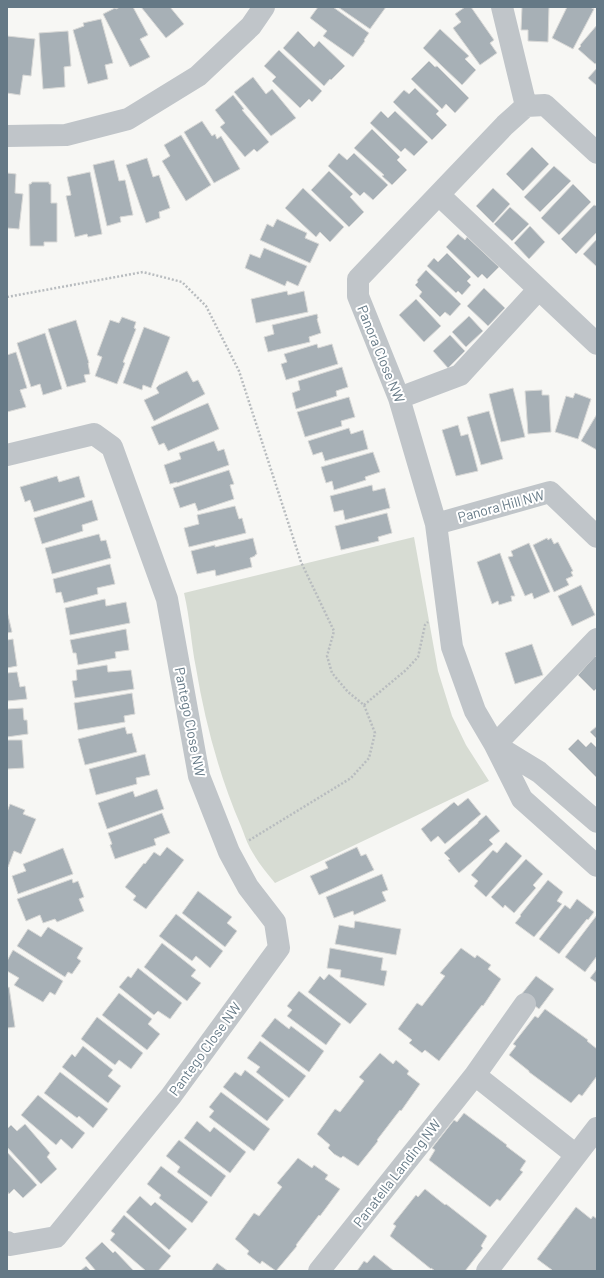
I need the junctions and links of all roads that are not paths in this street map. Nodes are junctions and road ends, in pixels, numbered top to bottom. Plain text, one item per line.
1 (264, 7) edge
2 (502, 7) edge
3 (526, 106) junction
4 (7, 136) edge
5 (597, 153) edge
6 (439, 195) junction
7 (538, 290) junction
8 (597, 344) edge
9 (399, 398) junction
10 (7, 455) edge
11 (436, 524) junction
12 (597, 537) edge
13 (597, 638) edge
14 (495, 745) junction
15 (597, 822) edge
16 (597, 865) edge
17 (525, 1004) dead end
18 (475, 1074) junction
19 (597, 1128) edge
20 (576, 1155) junction
21 (7, 1242) edge
22 (319, 1271) edge
23 (487, 1271) edge

1 - 4 street
2 - 3 street
3 - 5 street
3 - 6 street, Panora Close NW
6 - 7 street
6 - 9 street, Panora Close NW
7 - 8 street
7 - 9 street
9 - 11 street, Panora Close NW
10 - 21 street, Pantego Close NW
11 - 12 street, Panora Hill NW
11 - 14 street, Panora Close NW
13 - 14 street
14 - 15 street, Panora Close NW
14 - 16 street, Panora Close NW
17 - 18 street, Panatella Landing NW
18 - 20 street
18 - 22 street, Panatella Landing NW
19 - 20 street
20 - 23 street

